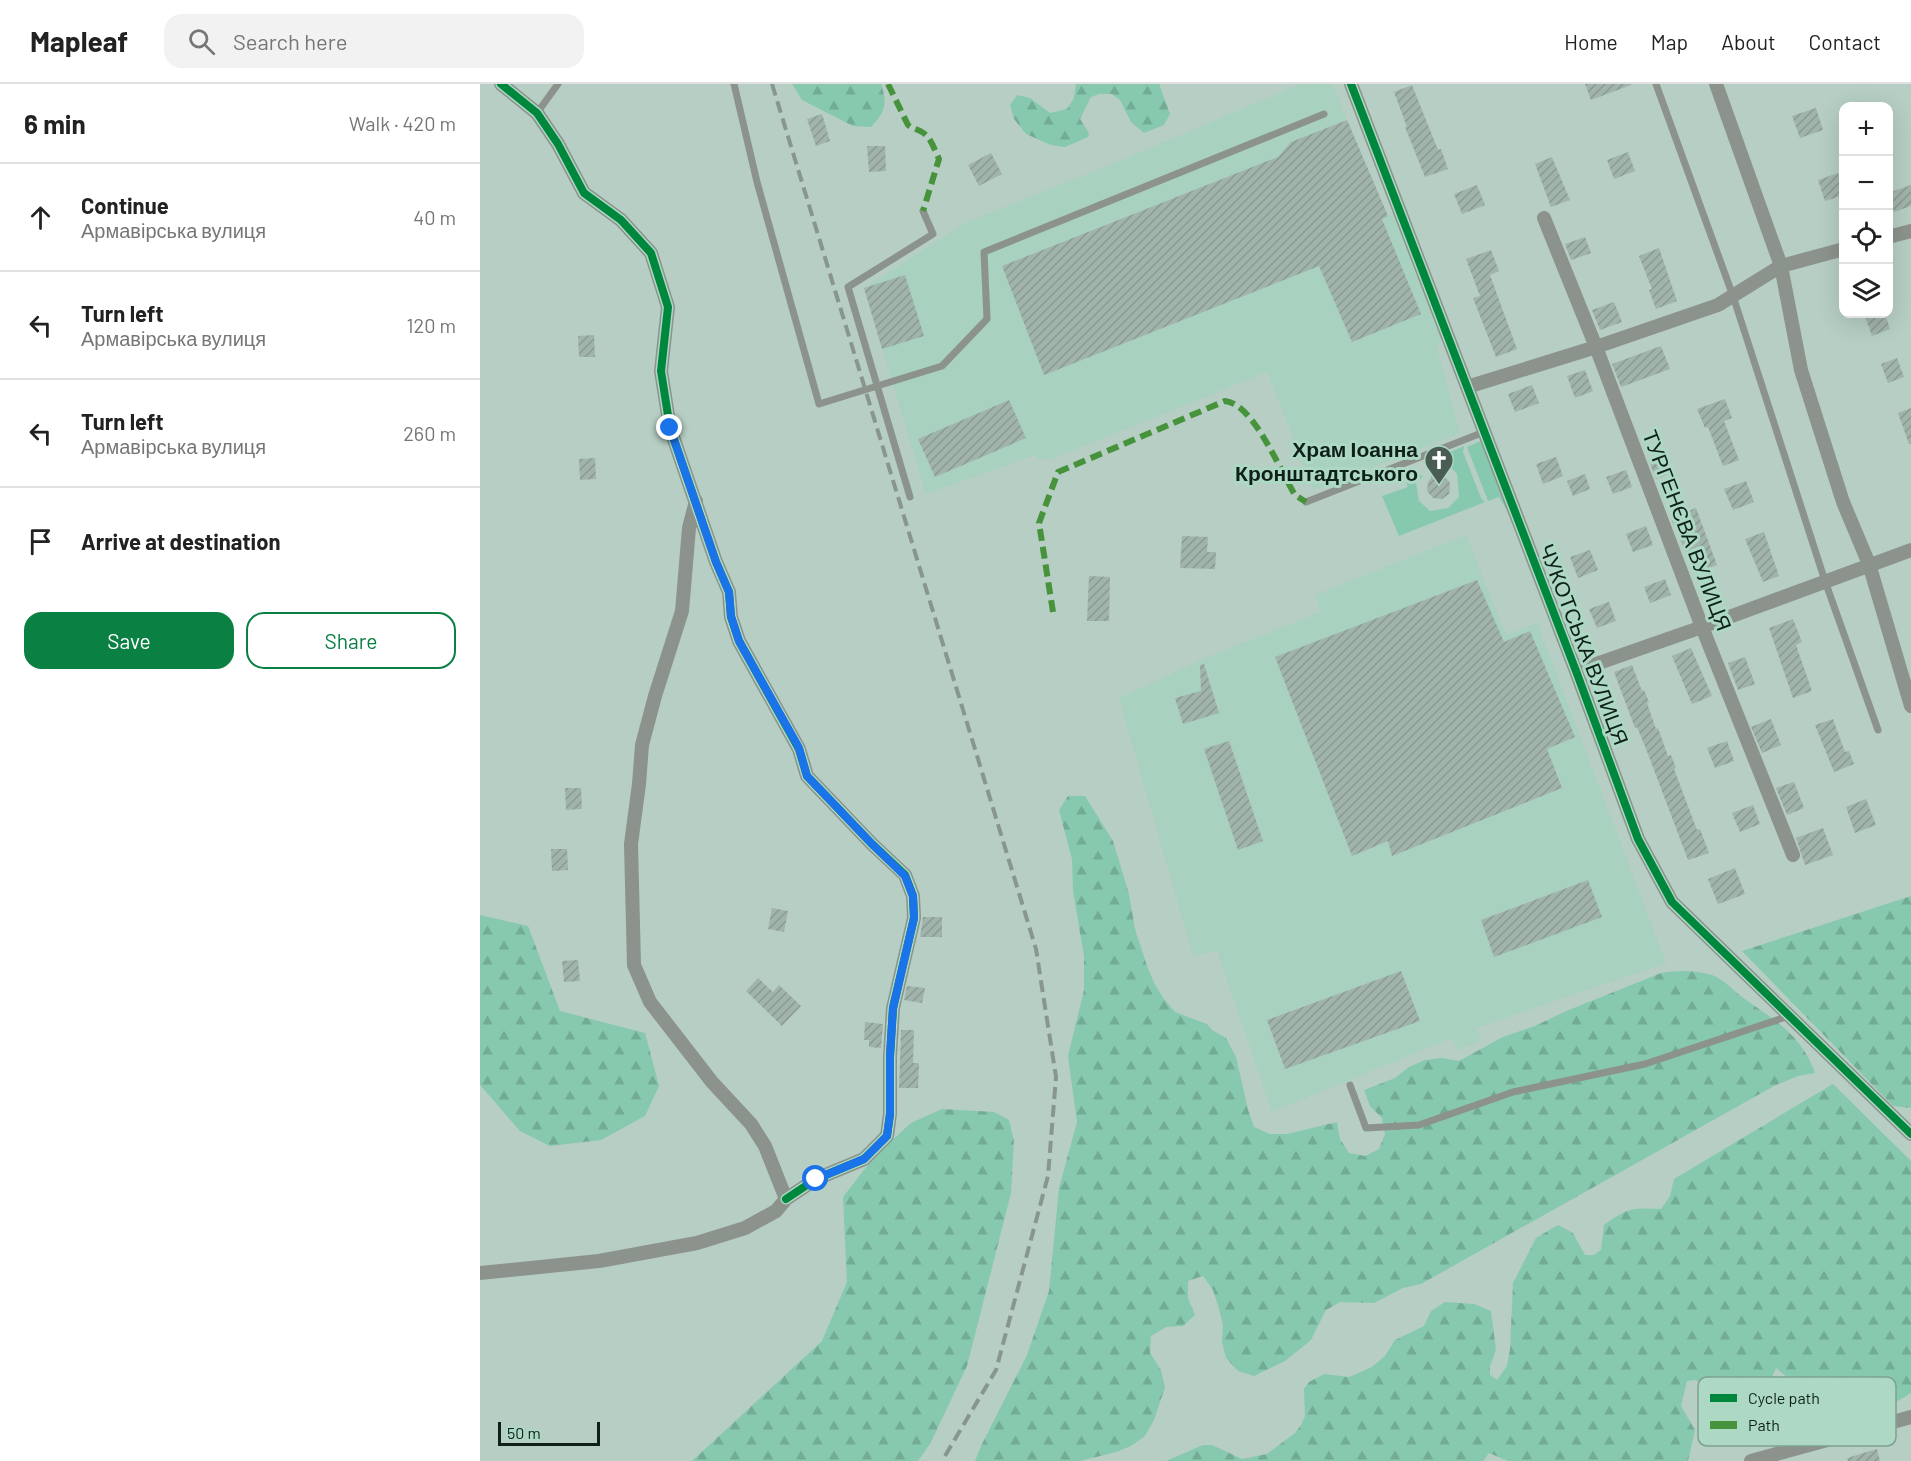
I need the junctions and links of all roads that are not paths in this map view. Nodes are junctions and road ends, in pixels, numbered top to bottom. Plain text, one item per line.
1 (501, 84) edge
2 (558, 84) edge
3 (734, 84) edge
4 (1352, 84) edge
5 (1656, 84) edge
6 (1716, 84) edge
7 (537, 113) junction
8 (1324, 114) dead end
9 (923, 211) dead end
10 (1544, 218) dead end
11 (1911, 231) edge
12 (1893, 236) edge
13 (1839, 250) edge
14 (1781, 266) junction
15 (1732, 296) junction
16 (1596, 346) junction
17 (878, 387) junction
18 (1467, 387) junction
19 (1484, 432) junction
20 (910, 496) dead end
21 (696, 501) junction
22 (1306, 502) dead end
23 (1911, 550) edge
24 (1869, 564) junction
25 (1826, 581) junction
26 (1702, 627) junction
27 (1576, 671) junction
28 (1911, 706) edge
29 (1878, 730) dead end
30 (1793, 855) dead end
31 (1789, 1016) junction
32 (1350, 1085) dead end
33 (1911, 1134) edge
34 (786, 1198) junction
35 (480, 1273) edge
36 (1911, 1417) edge
37 (1896, 1421) edge
38 (1806, 1446) edge
39 (1751, 1461) edge

1 - 7 street
2 - 7 lane
3 - 17 lane
4 - 18 street, ЧУКОТСЬКА ВУЛИЦЯ
5 - 15 lane
6 - 14 street
7 - 21 street
8 - 17 lane
9 - 17 lane
10 - 16 street, ТУРГЕНЄВА ВУЛИЦЯ
11 - 12 street
13 - 14 street
14 - 15 street
14 - 24 street
15 - 16 street
15 - 25 lane
16 - 18 street
16 - 26 street, ТУРГЕНЄВА ВУЛИЦЯ
17 - 20 lane
18 - 19 street, ЧУКОТСЬКА ВУЛИЦЯ
19 - 22 lane
19 - 27 street, ЧУКОТСЬКА ВУЛИЦЯ
21 - 34 street
21 - 34 street
23 - 24 street
24 - 25 street
24 - 28 street
25 - 26 street
25 - 29 lane
26 - 27 street
26 - 30 street, ТУРГЕНЄВА ВУЛИЦЯ
27 - 31 street, ЧУКОТСЬКА ВУЛИЦЯ
31 - 32 lane
31 - 33 street, ЧУКОТСЬКА ВУЛИЦЯ
34 - 35 street
36 - 37 street
38 - 39 street

